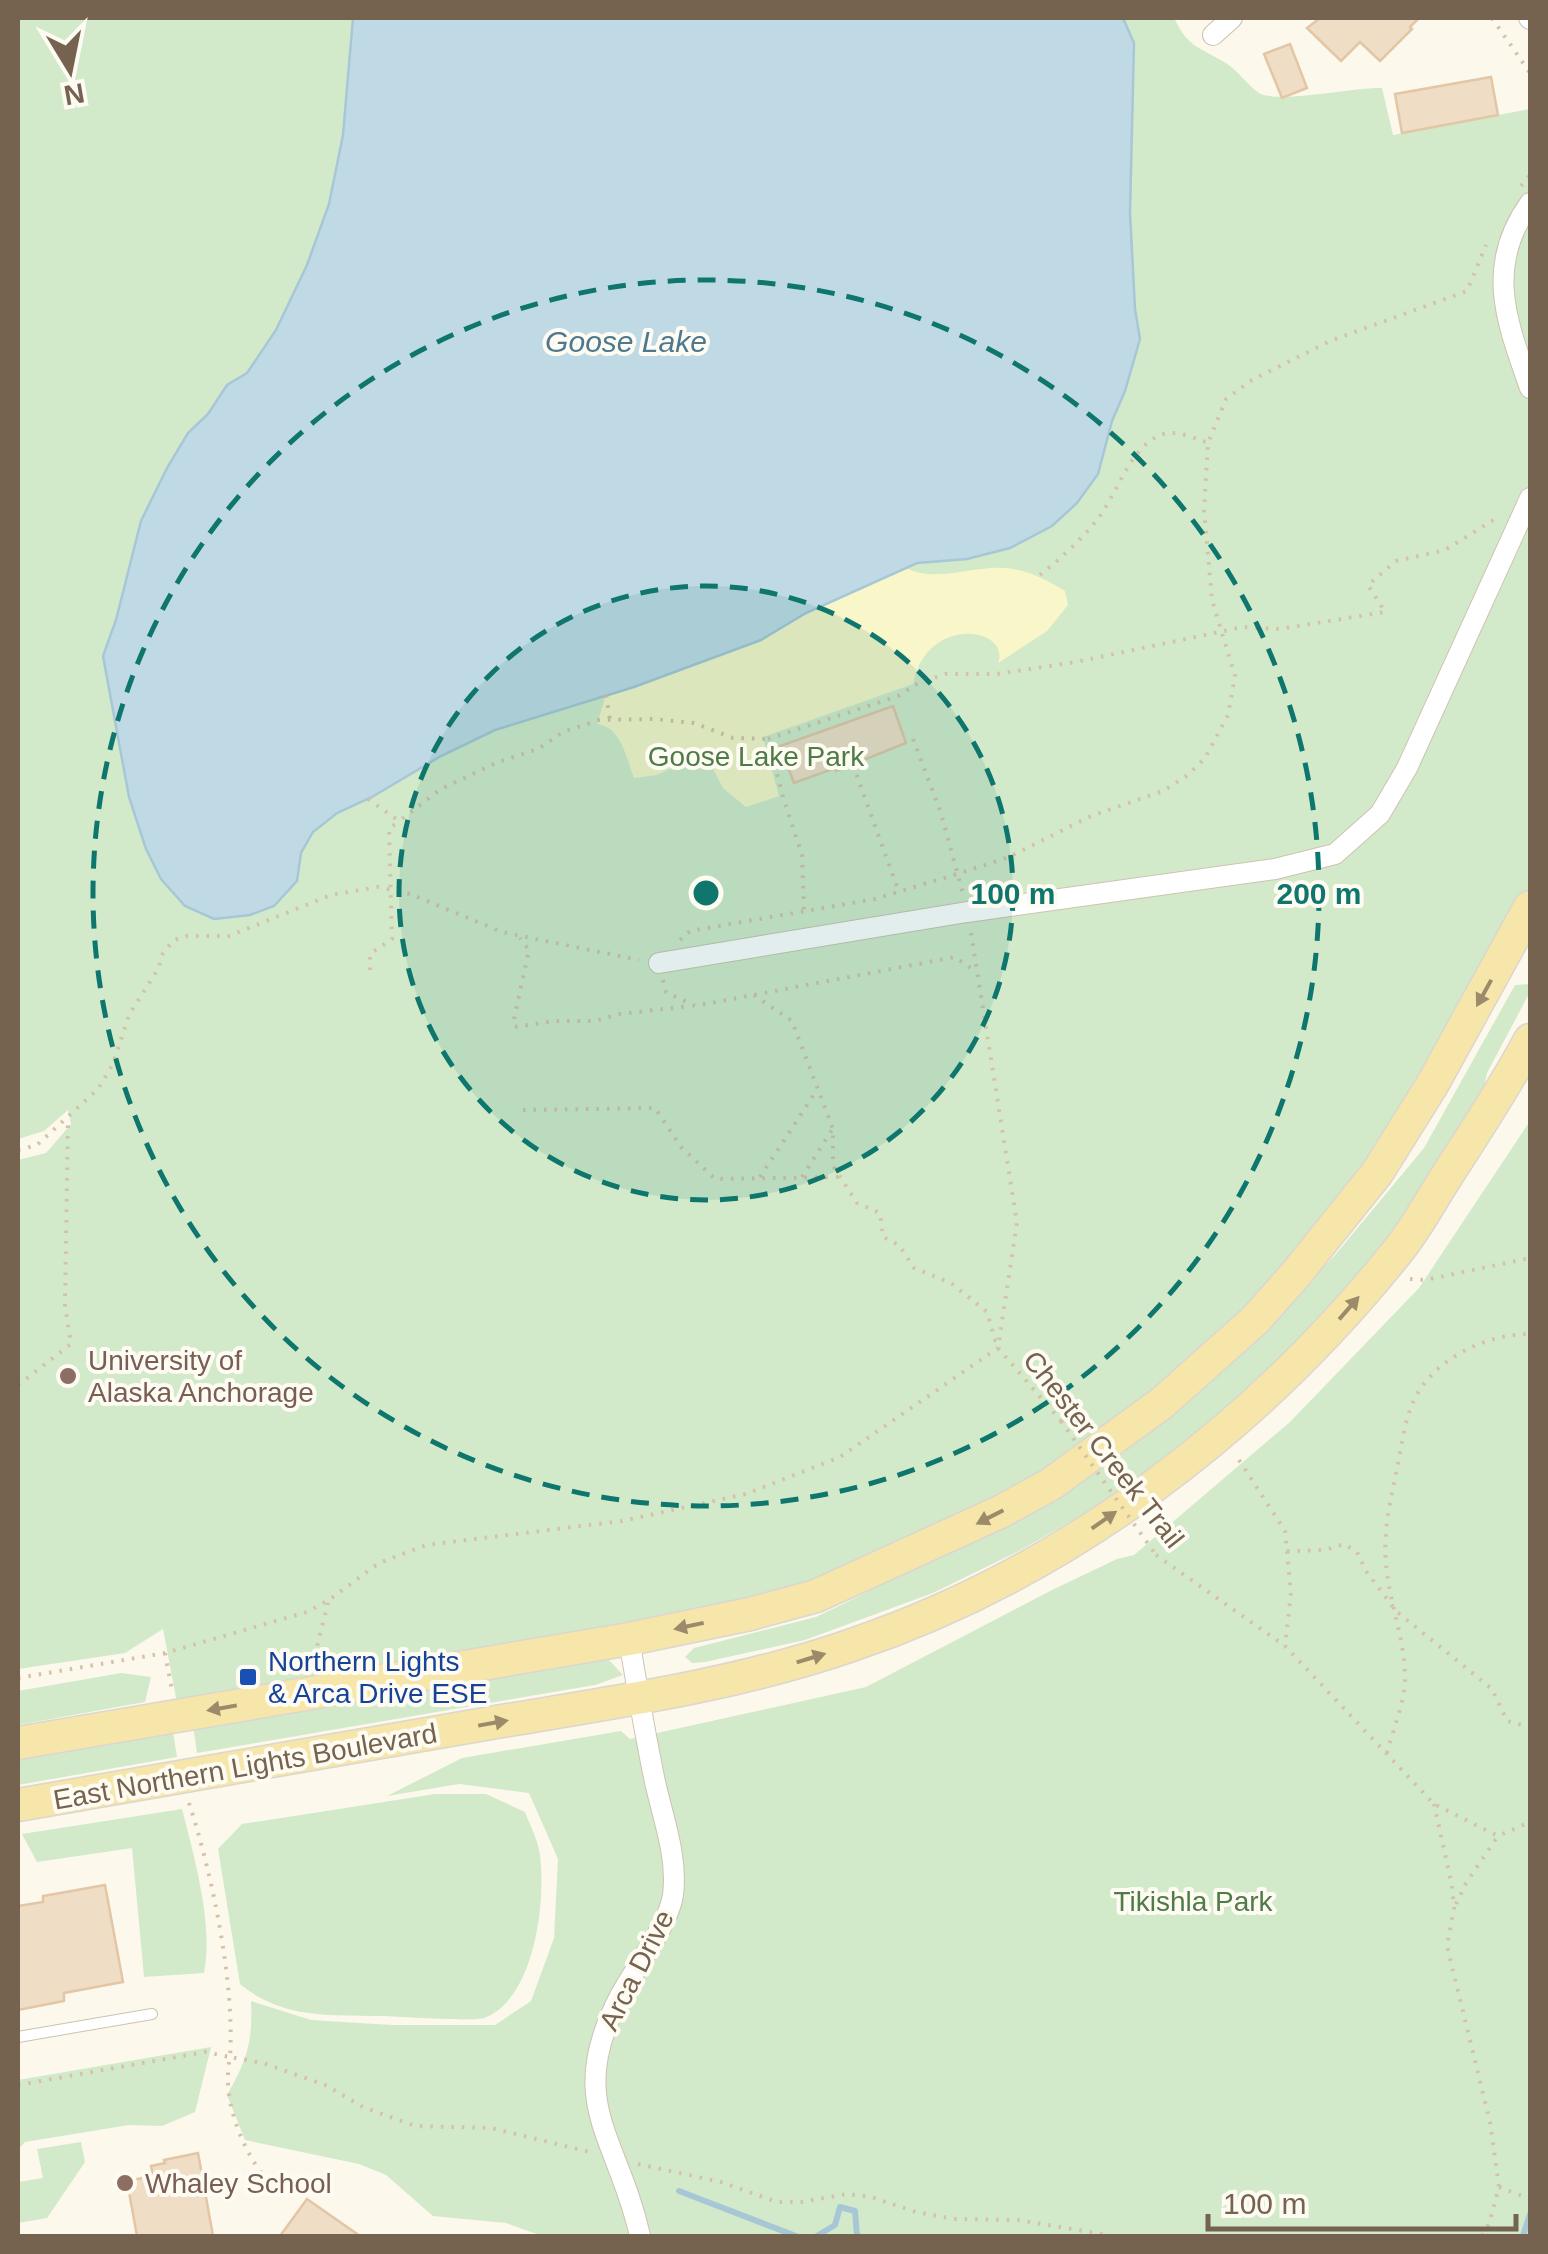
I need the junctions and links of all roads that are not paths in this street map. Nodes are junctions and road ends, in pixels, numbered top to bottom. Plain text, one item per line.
1 (1232, 18) edge
2 (1213, 35) dead end
3 (1524, 196) edge
4 (1530, 388) edge
5 (1530, 498) edge
6 (1530, 907) edge
7 (659, 964) road end
8 (1530, 1040) edge
9 (629, 1639) junction
10 (639, 1698) junction
11 (18, 1743) edge
12 (18, 1805) edge
13 (152, 2014) dead end
14 (18, 2036) edge
15 (640, 2236) edge

1 - 2 street
3 - 4 street
5 - 7 street
6 -> 9 main road
10 -> 8 main road, East Northern Lights Boulevard
9 - 10 street, Arca Drive
9 -> 11 main road
12 -> 10 main road, East Northern Lights Boulevard
10 - 15 street, Arca Drive
13 - 14 lane

